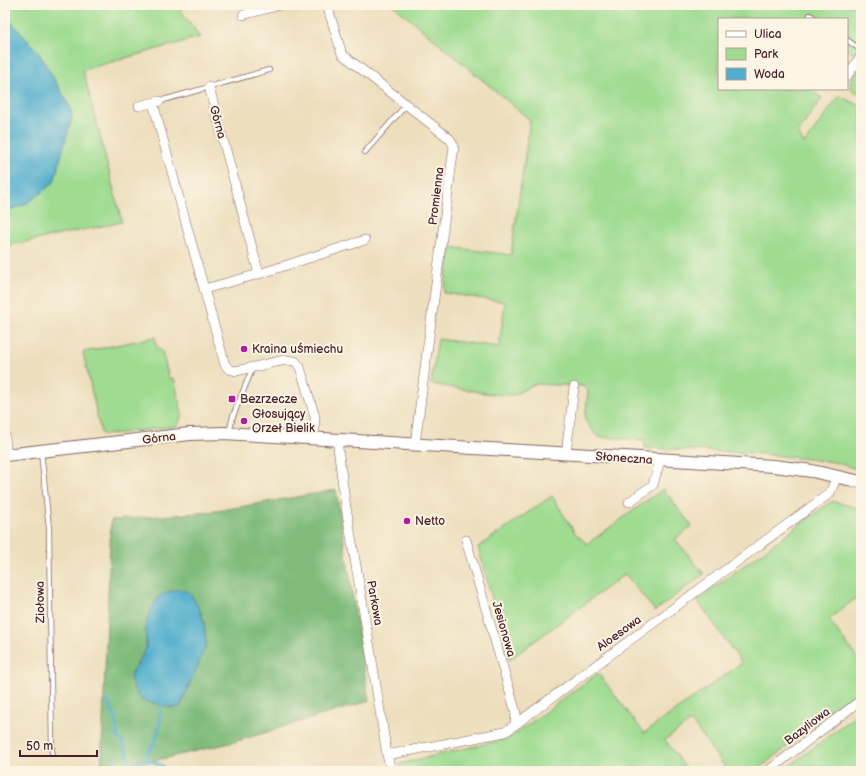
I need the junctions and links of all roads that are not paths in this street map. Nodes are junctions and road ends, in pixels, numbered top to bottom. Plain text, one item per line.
1 (280, 5) edge
2 (327, 5) edge
3 (244, 15) dead end
4 (810, 15) dead end
5 (814, 18) edge
6 (848, 41) edge
7 (861, 50) edge
8 (861, 56) edge
9 (268, 70) dead end
10 (848, 75) edge
11 (209, 87) junction
12 (156, 102) junction
13 (406, 105) junction
14 (139, 106) dead end
15 (365, 152) dead end
16 (365, 240) dead end
17 (259, 274) junction
18 (204, 289) junction
19 (253, 367) junction
20 (574, 387) dead end
21 (229, 433) junction
22 (5, 436) edge
23 (314, 438) junction
24 (337, 440) junction
25 (386, 443) joint
26 (416, 444) junction
27 (41, 452) junction
28 (566, 454) junction
29 (6, 455) edge
30 (660, 460) junction
31 (837, 476) junction
32 (861, 482) edge
33 (629, 502) dead end
34 (466, 540) dead end
35 (861, 700) edge
36 (515, 724) junction
37 (52, 752) dead end
38 (387, 755) junction
39 (391, 771) edge
40 (768, 771) edge

1 - 3 street
2 - 13 street, Promienna
4 - 5 lane
6 - 7 lane
8 - 10 street
9 - 11 lane
11 - 12 lane
11 - 17 street, Górna
12 - 14 street
12 - 18 street
13 - 15 lane
13 - 26 street, Promienna
16 - 17 street
17 - 18 street
18 - 19 street
19 - 21 lane
19 - 23 street
20 - 28 street
21 - 23 street, Górna
21 - 27 street, Górna
22 - 29 street
23 - 24 street, Górna
24 - 25 street, Górna
24 - 38 street, Parkowa
25 - 26 street, Słoneczna
26 - 28 street, Słoneczna
27 - 29 street, Górna
27 - 37 lane, Ziołowa
28 - 30 street, Słoneczna
30 - 31 street, Słoneczna
30 - 33 street
31 - 32 street, Słoneczna
31 - 36 street, Aloesowa
34 - 36 street, Jesionowa
35 - 40 street, Bazyliowa
36 - 38 street, Aloesowa
38 - 39 street, Parkowa

